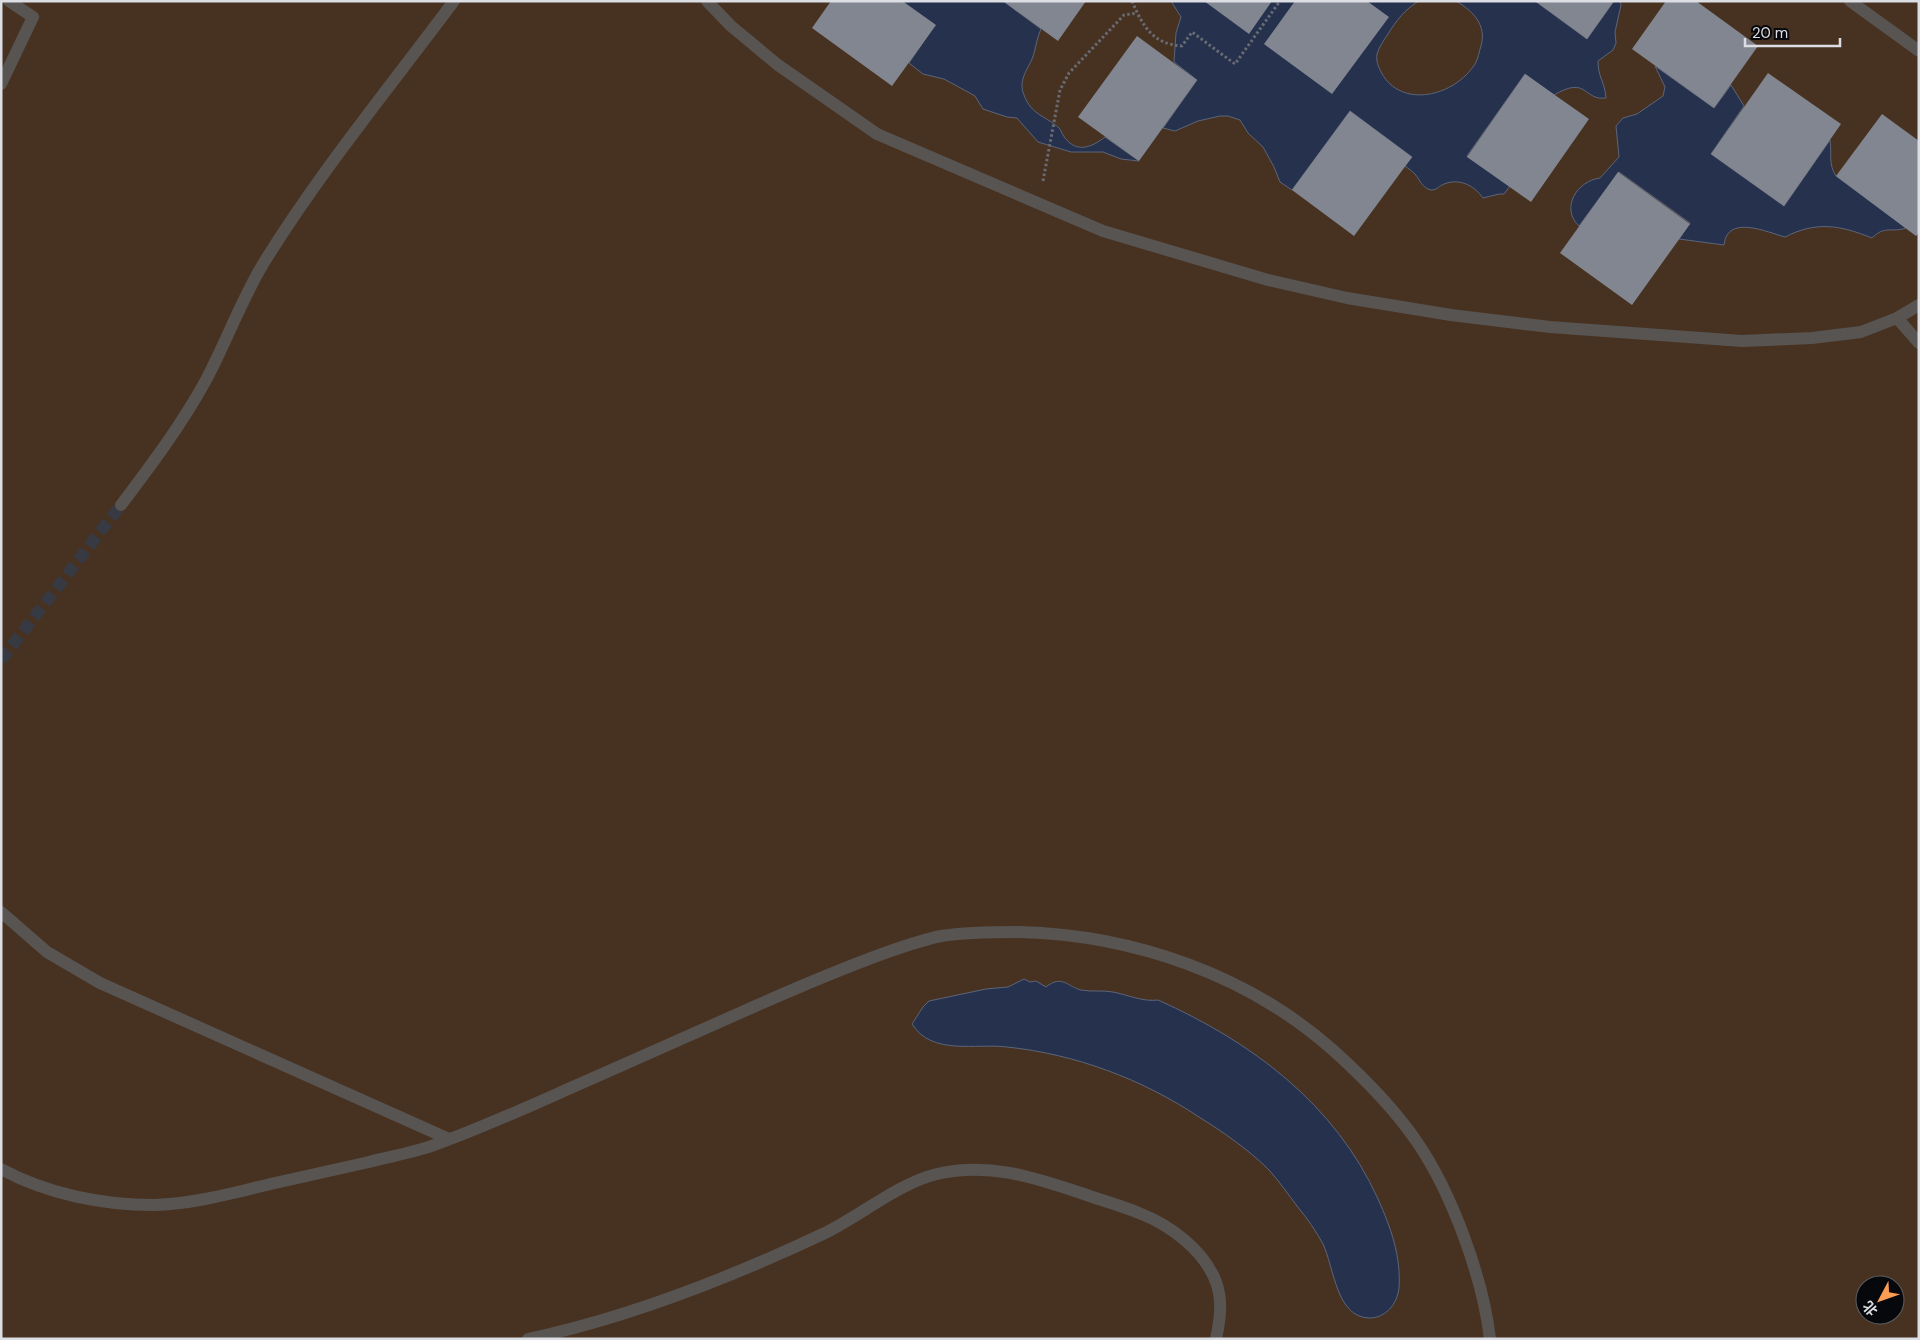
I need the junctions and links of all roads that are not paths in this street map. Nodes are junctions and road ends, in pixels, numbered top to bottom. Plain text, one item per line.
1 (9, 1) edge
2 (454, 1) edge
3 (707, 1) edge
4 (1850, 1) edge
5 (1919, 52) edge
6 (1, 84) edge
7 (1919, 305) edge
8 (1897, 318) junction
9 (1919, 343) edge
10 (122, 505) tunnel mouth
11 (1, 912) edge
12 (449, 1139) junction
13 (1, 1169) edge
14 (528, 1339) edge
15 (1216, 1339) edge
16 (1490, 1339) edge

1 - 6 street
2 - 10 street
3 - 8 street
4 - 5 street
7 - 8 street
8 - 9 street
11 - 12 street
12 - 13 street
12 - 16 street
14 - 15 street

